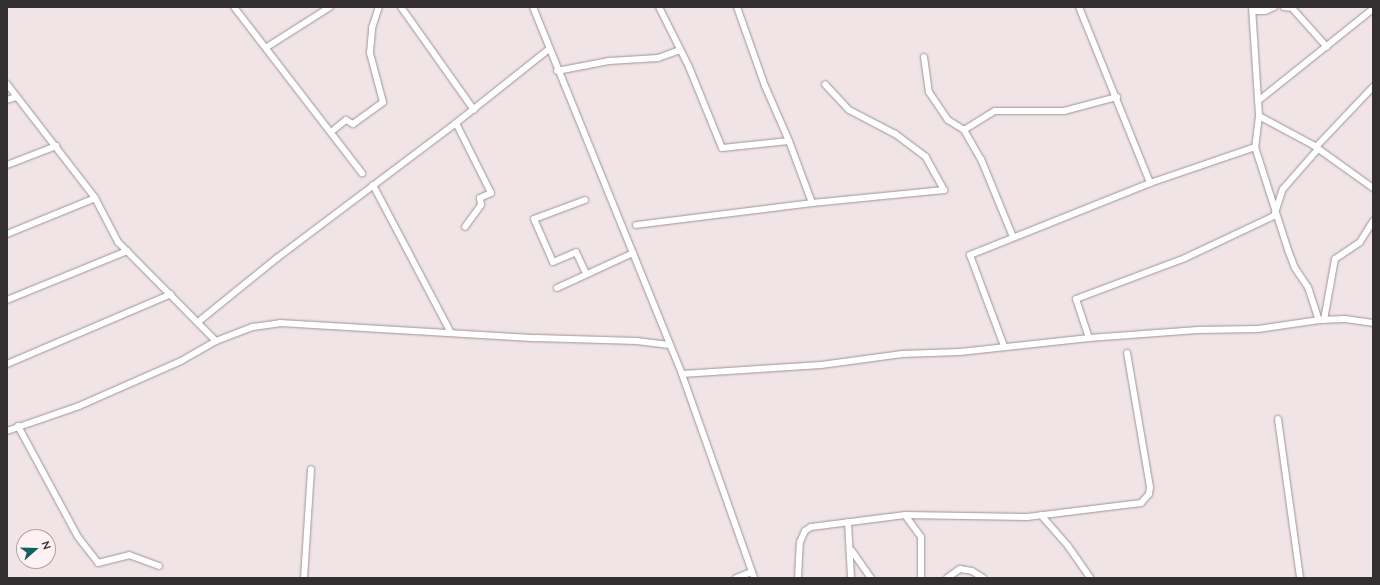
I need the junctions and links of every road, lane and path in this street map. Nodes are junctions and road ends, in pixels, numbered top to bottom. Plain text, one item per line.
1 (234, 7) edge
2 (330, 7) edge
3 (379, 7) edge
4 (401, 7) edge
5 (541, 7) edge
6 (659, 7) edge
7 (737, 7) edge
8 (1079, 7) edge
9 (1274, 7) edge
10 (1284, 7) edge
11 (1292, 8) edge
12 (534, 9) edge
13 (1252, 9) edge
14 (1373, 9) edge
15 (267, 47) junction
16 (1327, 47) junction
17 (549, 49) junction
18 (680, 50) junction
19 (924, 57) dead end
20 (557, 71) junction
21 (7, 84) edge
22 (825, 84) dead end
23 (1373, 87) edge
24 (16, 97) junction
25 (1117, 97) junction
26 (7, 100) edge
27 (1258, 101) junction
28 (474, 110) junction
29 (1259, 116) junction
30 (456, 124) junction
31 (964, 130) junction
32 (331, 132) junction
33 (789, 141) junction
34 (56, 146) junction
35 (1255, 147) junction
36 (1317, 148) junction
37 (7, 165) edge
38 (362, 174) dead end
39 (1150, 183) junction
40 (372, 185) junction
41 (1373, 188) edge
42 (95, 198) junction
43 (585, 200) dead end
44 (812, 203) junction
45 (1276, 210) junction
46 (1373, 221) edge
47 (636, 225) dead end
48 (465, 227) dead end
49 (7, 234) edge
50 (1013, 237) junction
51 (127, 251) junction
52 (633, 253) junction
53 (586, 273) junction
54 (557, 288) dead end
55 (171, 294) junction
56 (7, 300) edge
57 (1322, 320) junction
58 (198, 322) junction
59 (1373, 323) edge
60 (451, 333) junction
61 (1089, 338) junction
62 (216, 341) junction
63 (670, 345) junction
64 (1004, 346) junction
65 (1127, 353) dead end
66 (7, 364) edge
67 (682, 374) junction
68 (1278, 419) dead end
69 (18, 426) junction
70 (7, 431) edge
71 (311, 469) dead end
72 (905, 515) junction
73 (1042, 516) junction
74 (848, 522) junction
75 (851, 550) junction
76 (159, 566) dead end
77 (753, 575) edge
78 (304, 578) edge
79 (736, 578) edge
80 (798, 578) edge
81 (850, 578) edge
82 (871, 578) edge
83 (921, 578) edge
84 (947, 578) edge
85 (983, 578) edge
86 (1090, 578) edge
87 (1300, 578) edge

1 - 15 street
2 - 15 street
3 - 32 street
4 - 28 street
5 - 12 street
6 - 18 street
7 - 33 street
8 - 25 street
9 - 13 street
10 - 11 street
11 - 16 street
12 - 17 street
13 - 27 street
14 - 16 street
15 - 32 street
16 - 27 street
17 - 20 street
17 - 28 street
18 - 20 street
18 - 33 street
19 - 31 street
20 - 52 street
21 - 24 street
22 - 44 street
23 - 36 street
24 - 26 street
24 - 34 street
25 - 31 street
25 - 39 street
27 - 29 street
28 - 30 street
29 - 35 street
29 - 36 street
30 - 40 street
30 - 48 street
31 - 50 street
32 - 38 street
33 - 44 street
34 - 37 street
34 - 42 street
35 - 39 street
35 - 45 street
36 - 41 street
36 - 45 street
39 - 50 street
40 - 58 street
40 - 60 street
42 - 49 street
42 - 51 street
43 - 53 street
44 - 47 street
45 - 57 street
45 - 61 street
46 - 57 street
50 - 64 street
51 - 55 street
51 - 56 street
52 - 53 street
52 - 63 street
53 - 54 street
55 - 58 street
55 - 66 street
57 - 59 street
57 - 61 street
58 - 62 street
60 - 62 street
60 - 63 street
61 - 64 street
62 - 69 street
63 - 67 street
64 - 67 street
65 - 73 street
67 - 77 street
68 - 87 street
69 - 70 street
69 - 76 street
71 - 78 street
72 - 73 street
72 - 74 street
72 - 83 street
73 - 86 street
74 - 75 street
74 - 80 street
75 - 81 street
75 - 82 street
77 - 79 street
84 - 85 street

